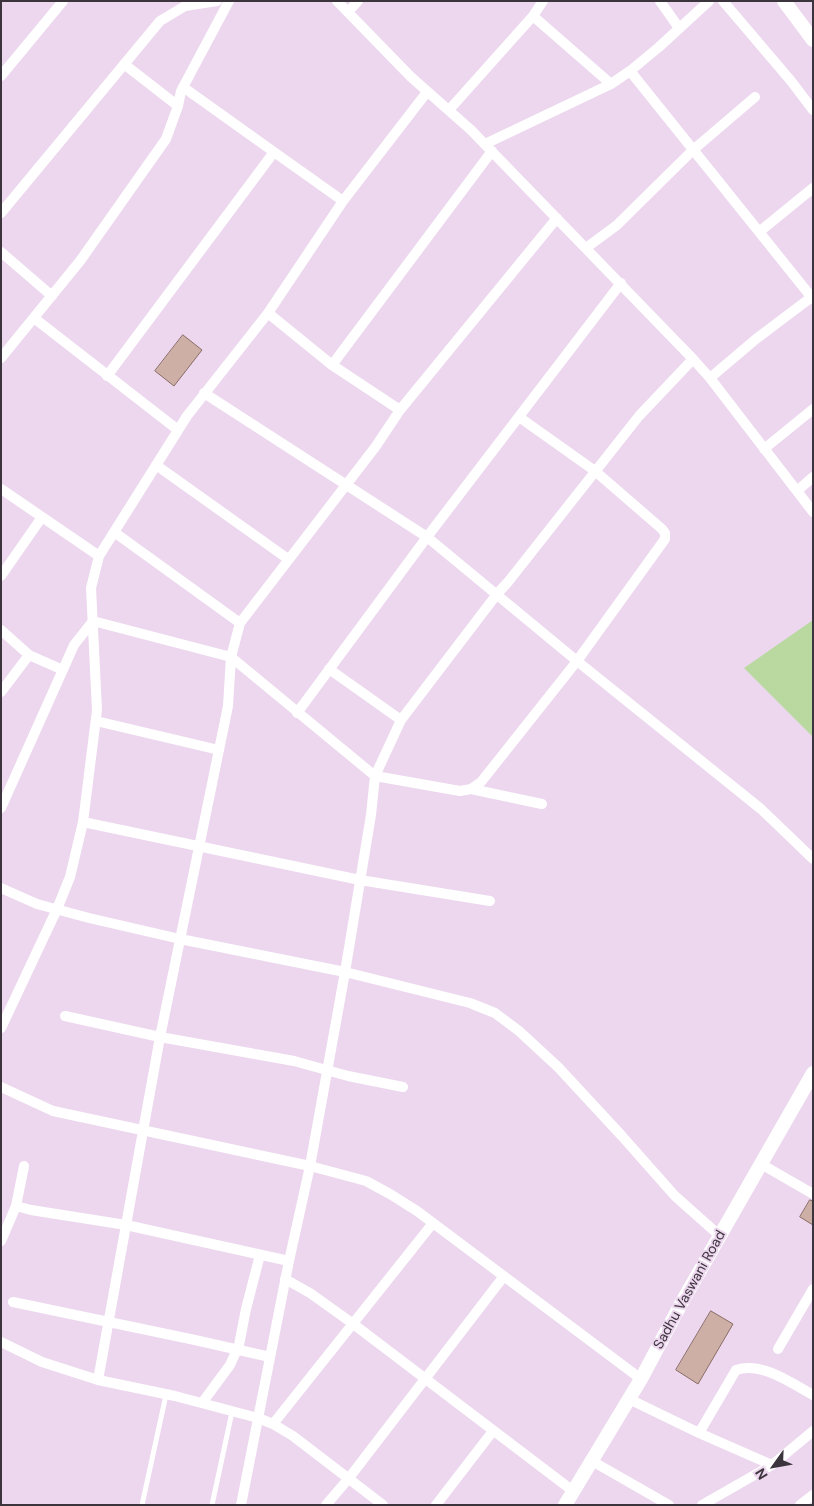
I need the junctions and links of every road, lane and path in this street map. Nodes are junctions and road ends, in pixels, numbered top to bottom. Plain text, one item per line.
1 (64, 1) edge
2 (217, 1) edge
3 (229, 1) edge
4 (337, 1) edge
5 (358, 1) edge
6 (543, 1) edge
7 (660, 1) edge
8 (709, 1) edge
9 (723, 1) edge
10 (784, 1) edge
11 (348, 12) junction
12 (533, 16) junction
13 (679, 28) junction
14 (813, 40) edge
15 (124, 64) junction
16 (630, 71) junction
17 (1, 76) edge
18 (611, 84) junction
19 (184, 87) junction
20 (428, 92) junction
21 (755, 97) dead end
22 (178, 106) junction
23 (449, 110) junction
24 (813, 110) edge
25 (488, 148) junction
26 (693, 150) junction
27 (274, 152) junction
28 (813, 188) edge
29 (343, 200) junction
30 (1, 213) edge
31 (557, 218) junction
32 (759, 232) junction
33 (586, 248) junction
34 (1, 252) edge
35 (621, 283) junction
36 (52, 296) junction
37 (812, 297) edge
38 (268, 313) junction
39 (34, 318) junction
40 (1, 358) edge
41 (693, 359) junction
42 (332, 365) junction
43 (108, 376) junction
44 (710, 378) junction
45 (204, 394) junction
46 (813, 409) edge
47 (400, 410) junction
48 (519, 416) junction
49 (178, 430) junction
50 (764, 449) junction
51 (156, 466) junction
52 (595, 471) junction
53 (813, 478) edge
54 (346, 484) junction
55 (1, 489) edge
56 (796, 491) junction
57 (813, 512) edge
58 (42, 516) junction
59 (114, 532) junction
60 (427, 537) junction
61 (99, 556) junction
62 (288, 559) junction
63 (1, 576) edge
64 (497, 594) junction
65 (92, 621) junction
66 (240, 623) junction
67 (1, 630) edge
68 (29, 655) junction
69 (231, 658) junction
70 (577, 661) junction
71 (329, 669) junction
72 (63, 670) junction
73 (1, 692) edge
74 (297, 713) junction
75 (401, 720) junction
76 (96, 721) junction
77 (219, 750) junction
78 (375, 776) junction
79 (470, 789) junction
80 (542, 804) dead end
81 (1, 808) edge
82 (83, 822) junction
83 (200, 846) junction
84 (813, 860) edge
85 (360, 880) junction
86 (1, 888) edge
87 (490, 901) dead end
88 (57, 909) junction
89 (180, 939) junction
90 (345, 972) junction
91 (65, 1016) dead end
92 (1, 1028) edge
93 (160, 1037) junction
94 (327, 1070) junction
95 (813, 1073) edge
96 (1, 1088) edge
97 (403, 1088) dead end
98 (144, 1131) junction
99 (761, 1164) junction
100 (24, 1166) dead end
101 (310, 1166) junction
102 (811, 1190) edge
103 (16, 1206) junction
104 (433, 1223) junction
105 (126, 1225) junction
106 (720, 1236) junction
107 (1, 1240) edge
108 (260, 1255) junction
109 (289, 1261) junction
110 (504, 1276) junction
111 (285, 1279) junction
112 (813, 1288) edge
113 (13, 1302) dead end
114 (108, 1323) junction
115 (352, 1323) junction
116 (1, 1342) edge
117 (237, 1349) junction
118 (778, 1349) dead end
119 (270, 1357) junction
120 (426, 1378) junction
121 (641, 1379) junction
122 (98, 1380) junction
123 (166, 1394) junction
124 (813, 1395) edge
125 (629, 1399) junction
126 (202, 1403) junction
127 (232, 1411) junction
128 (258, 1418) junction
129 (274, 1424) junction
130 (494, 1431) junction
131 (813, 1432) edge
132 (699, 1433) junction
133 (592, 1461) junction
134 (772, 1465) junction
135 (349, 1478) junction
136 (574, 1491) junction
137 (813, 1495) edge
138 (142, 1505) edge
139 (212, 1505) edge
140 (241, 1505) edge
141 (326, 1505) edge
142 (383, 1505) edge
143 (436, 1505) edge
144 (565, 1505) edge
145 (669, 1505) edge
146 (702, 1505) edge
147 (800, 1505) edge

1 - 17 street
2 - 15 street
3 - 19 street
4 - 11 street
5 - 11 street
6 - 12 street
7 - 13 street
8 - 13 street
9 - 24 street
10 - 14 street
11 - 20 street
12 - 18 street
12 - 23 street
13 - 16 street
15 - 22 street
15 - 30 street
16 - 18 street
16 - 26 street
18 - 25 street
19 - 22 street
19 - 27 street
20 - 23 street
20 - 29 street
21 - 26 street
22 - 36 street
23 - 25 street
25 - 31 street
25 - 42 street
26 - 32 street
26 - 33 street
27 - 29 street
27 - 43 street
28 - 32 street
29 - 38 street
31 - 33 street
31 - 47 street
32 - 37 street
33 - 35 street
34 - 36 street
35 - 41 street
35 - 48 street
36 - 39 street
37 - 44 street
38 - 42 street
38 - 45 street
39 - 40 street
39 - 43 street
41 - 44 street
41 - 52 street
42 - 47 street
43 - 49 street
44 - 50 street
45 - 49 street
45 - 54 street
46 - 50 street
47 - 54 street
48 - 52 street
48 - 60 street
49 - 51 street
50 - 56 street
51 - 59 street
51 - 62 street
52 - 64 street
52 - 70 street
53 - 56 street
54 - 60 street
54 - 62 street
55 - 58 street
56 - 57 street
58 - 61 street
58 - 63 street
59 - 61 street
59 - 66 street
60 - 64 street
60 - 71 street
61 - 65 street
62 - 66 street
64 - 70 street
64 - 75 street
65 - 69 street
65 - 72 street
65 - 76 street
66 - 69 street
67 - 68 street
68 - 72 street
68 - 73 street
69 - 74 street
69 - 77 street
70 - 79 street
70 - 84 street
71 - 74 street
71 - 75 street
72 - 81 street
74 - 78 street
75 - 78 street
76 - 77 street
76 - 82 street
77 - 83 street
78 - 79 street
78 - 85 street
79 - 80 street
82 - 83 street
82 - 88 street
83 - 85 street
83 - 89 street
85 - 87 street
85 - 90 street
86 - 88 street
88 - 89 street
88 - 92 street
89 - 90 street
89 - 93 street
90 - 94 street
90 - 106 street
91 - 93 street
93 - 94 street
93 - 98 street
94 - 97 street
94 - 101 street
95 - 99 street, Sadhu Vaswani Road
96 - 98 street
98 - 101 street
98 - 105 street
99 - 102 street
99 - 106 street, Sadhu Vaswani Road
100 - 103 street
101 - 104 street
101 - 109 street
103 - 105 street
103 - 107 street
104 - 110 street
104 - 115 street
105 - 108 street
105 - 114 street
106 - 121 street, Sadhu Vaswani Road
108 - 109 street
108 - 117 street
109 - 111 street
110 - 120 street
110 - 121 street
111 - 115 street
111 - 119 street
112 - 118 street
113 - 114 street
114 - 117 street
114 - 122 street
115 - 120 street
115 - 129 street
116 - 122 street
117 - 119 street
117 - 126 street
119 - 128 street
120 - 130 street
120 - 135 street
121 - 125 street, Sadhu Vaswani Road
122 - 123 street
123 - 126 street
123 - 138 lane
124 - 132 street
125 - 132 street
125 - 133 street, Sadhu Vaswani Road
126 - 127 street
127 - 128 street
127 - 139 lane
128 - 129 street
128 - 140 street
129 - 135 street
130 - 136 street
130 - 143 street
131 - 134 street
132 - 134 street
133 - 136 street, Sadhu Vaswani Road
133 - 145 street
134 - 146 street
135 - 141 street
135 - 142 street
136 - 144 street, Sadhu Vaswani Road
137 - 147 street

